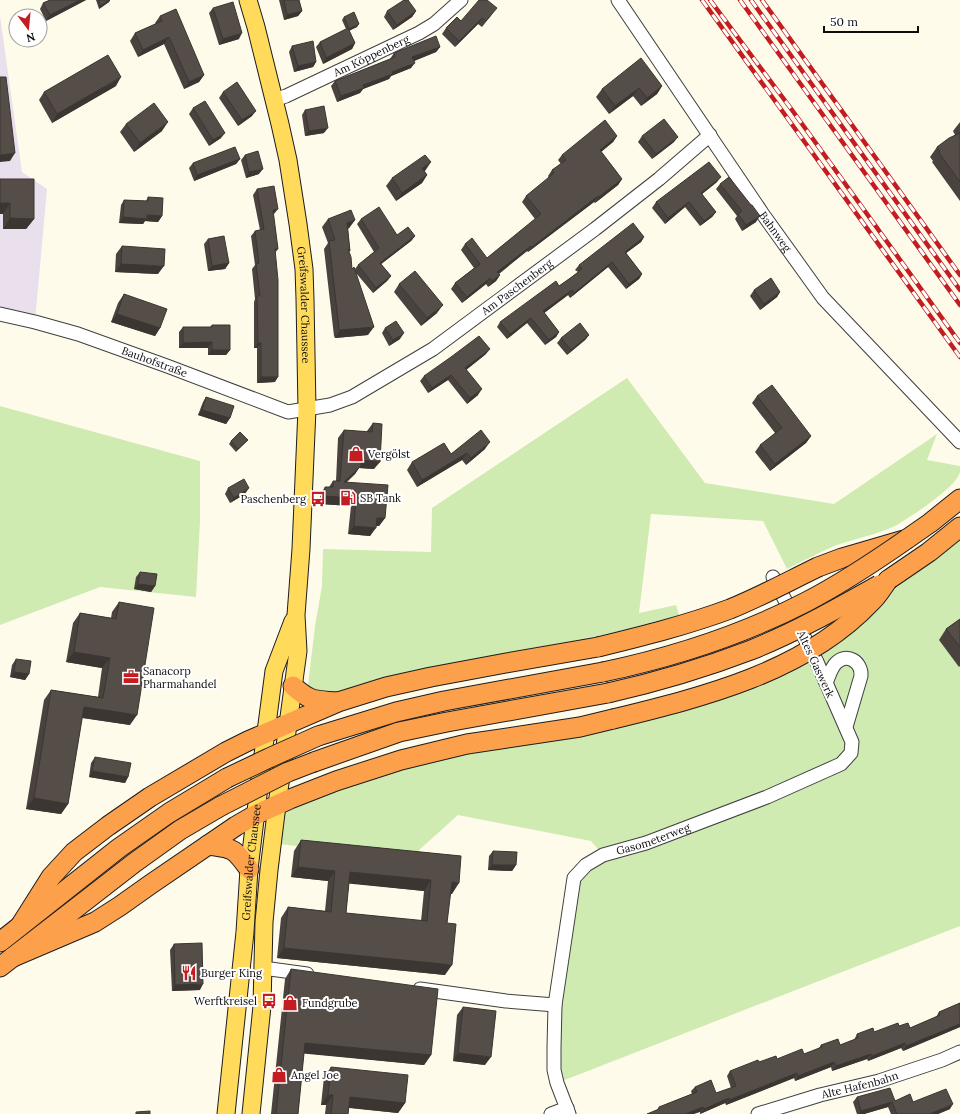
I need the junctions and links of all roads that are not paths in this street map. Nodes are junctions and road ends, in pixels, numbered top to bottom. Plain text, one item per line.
1 (248, 0) edge
2 (462, 0) edge
3 (618, 0) edge
4 (280, 98) junction
5 (710, 135) junction
6 (0, 314) edge
7 (307, 409) junction
8 (960, 442) edge
9 (960, 499) edge
10 (960, 527) edge
11 (907, 539) junction
12 (773, 577) dead end
13 (888, 580) junction
14 (296, 615) junction
15 (826, 683) junction
16 (293, 686) junction
17 (338, 702) junction
18 (288, 724) junction
19 (846, 727) junction
20 (266, 733) junction
21 (851, 753) joint
22 (277, 805) junction
23 (255, 815) junction
24 (208, 845) junction
25 (249, 869) junction
26 (20, 926) junction
27 (0, 942) edge
28 (6, 962) edge
29 (263, 968) junction
30 (319, 975) edge
31 (410, 988) edge
32 (555, 1005) junction
33 (960, 1052) edge
34 (568, 1111) edge
35 (226, 1114) edge
36 (251, 1114) edge
37 (551, 1114) edge
38 (758, 1114) edge

1 - 4 main road, Greifswalder Chaussee
2 - 4 street, Am Köppenberg
3 - 5 street, Bahnweg
4 - 7 main road, Greifswalder Chaussee
5 - 7 street, Am Paschenberg
5 - 8 street, Bahnweg
6 - 7 street, Bauhofstraße
7 - 14 main road, Greifswalder Chaussee
9 - 11 highway
10 - 13 highway
11 - 17 highway, bridge
11 - 26 highway, bridge
12 - 15 street, Altes Gaswerk
13 - 22 highway, bridge
13 - 28 highway, bridge
14 - 16 main road, Greifswalder Chaussee
14 - 20 main road, Greifswalder Chaussee
15 - 19 street, Altes Gaswerk
15 - 19 street
16 - 17 highway
16 - 18 main road, Greifswalder Chaussee
17 - 18 highway
18 - 20 highway
18 - 22 main road, Greifswalder Chaussee
19 - 21 street, Altes Gaswerk
20 - 23 main road, Greifswalder Chaussee
20 - 26 highway
21 - 32 street, Gasometerweg
22 - 23 highway
22 - 29 main road, Greifswalder Chaussee
23 - 24 highway
23 - 25 main road, Greifswalder Chaussee
24 - 25 highway
24 - 28 highway
25 - 35 main road, Greifswalder Chaussee
26 - 27 highway
29 - 30 street
29 - 36 main road, Greifswalder Chaussee
31 - 32 street
32 - 34 street, Gasometerweg
33 - 38 street, Alte Hafenbahn
34 - 37 street

